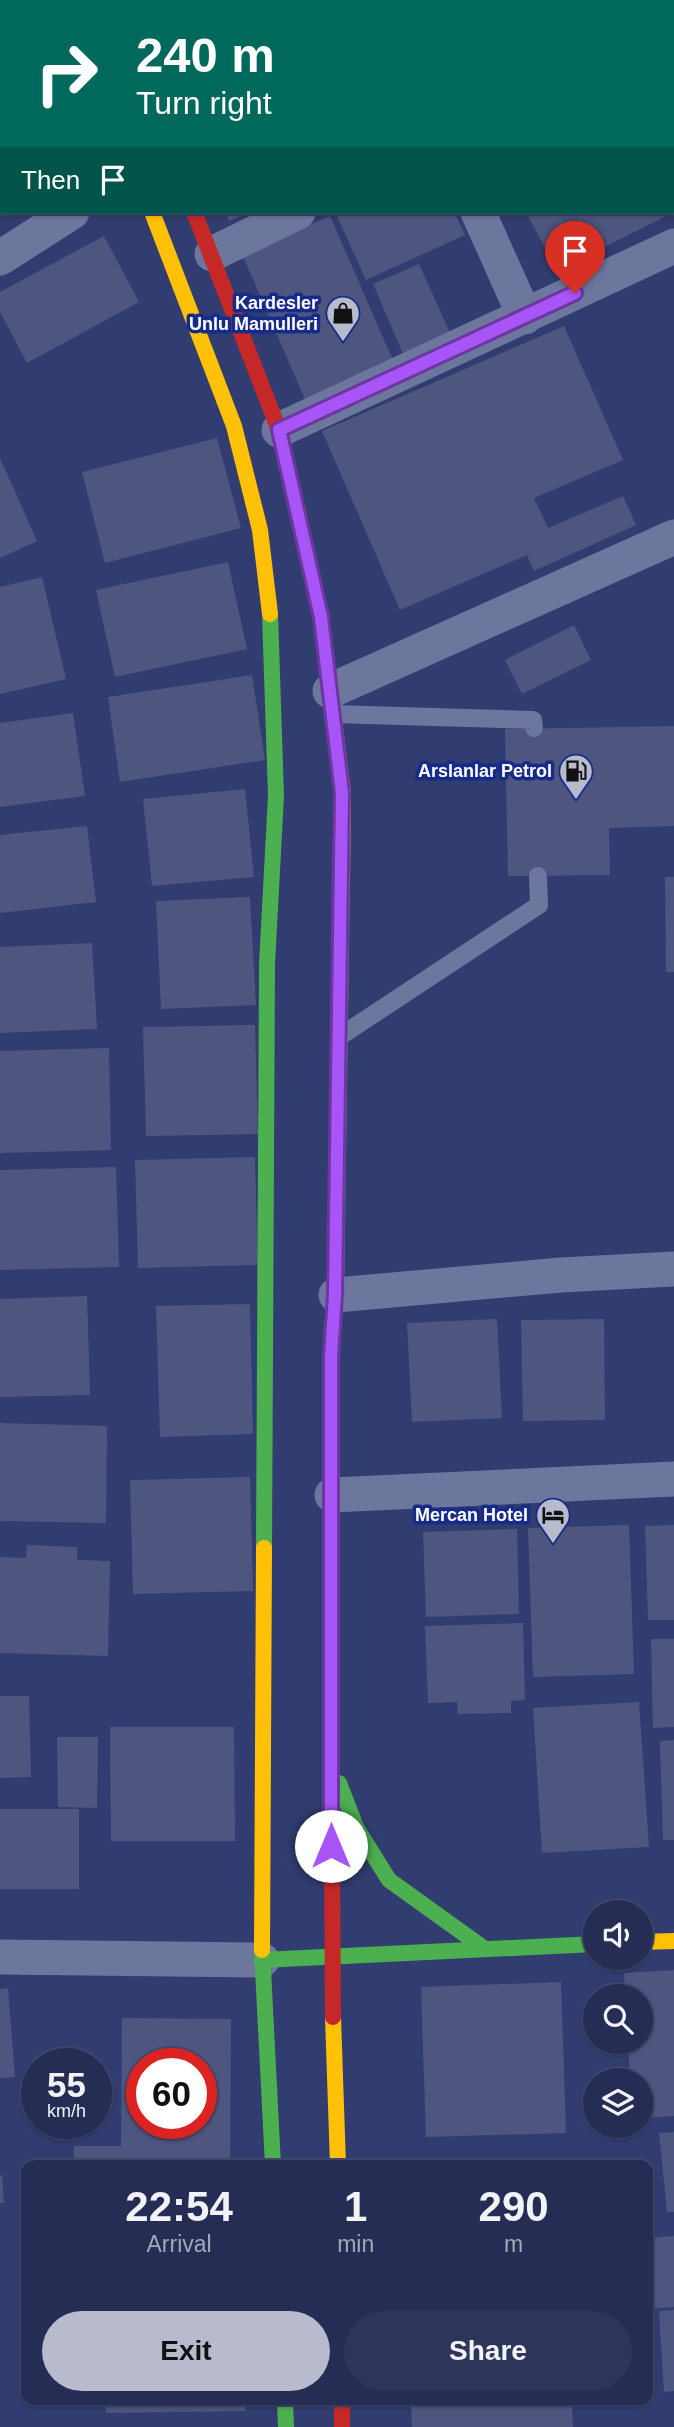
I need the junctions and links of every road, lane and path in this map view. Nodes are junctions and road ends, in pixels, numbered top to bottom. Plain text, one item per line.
1 (69, 214) edge
2 (153, 214) edge
3 (195, 214) edge
4 (294, 214) edge
5 (479, 214) edge
6 (674, 246) edge
7 (212, 254) junction
8 (0, 258) edge
9 (525, 317) junction
10 (279, 430) junction
11 (674, 537) edge
12 (332, 702) junction
13 (534, 728) dead end
14 (538, 876) dead end
15 (339, 1037) junction
16 (674, 1269) edge
17 (335, 1295) junction
18 (674, 1479) edge
19 (332, 1495) junction
20 (331, 1763) junction
21 (674, 1941) edge
22 (653, 1942) edge
23 (583, 1945) edge
24 (485, 1949) junction
25 (331, 1956) junction
26 (0, 1957) edge
27 (262, 1960) junction
28 (272, 2160) edge
29 (338, 2160) edge
30 (285, 2405) edge
31 (342, 2405) edge
32 (286, 2427) edge
33 (342, 2427) edge

1 - 8 street
2 - 27 main road
3 - 7 main road
4 - 7 street
5 - 9 street
6 - 9 street
7 - 10 main road
9 - 10 street
10 - 12 main road
11 - 12 street
12 - 13 lane
12 - 15 main road
14 - 15 lane
15 - 17 main road
16 - 17 street
17 - 19 main road
18 - 19 street
19 - 20 main road
20 - 24 main road
20 - 25 main road
21 - 22 main road
23 - 24 main road
24 - 25 main road
25 - 27 main road
25 - 29 main road
26 - 27 street
27 - 28 main road
30 - 32 main road
31 - 33 main road

